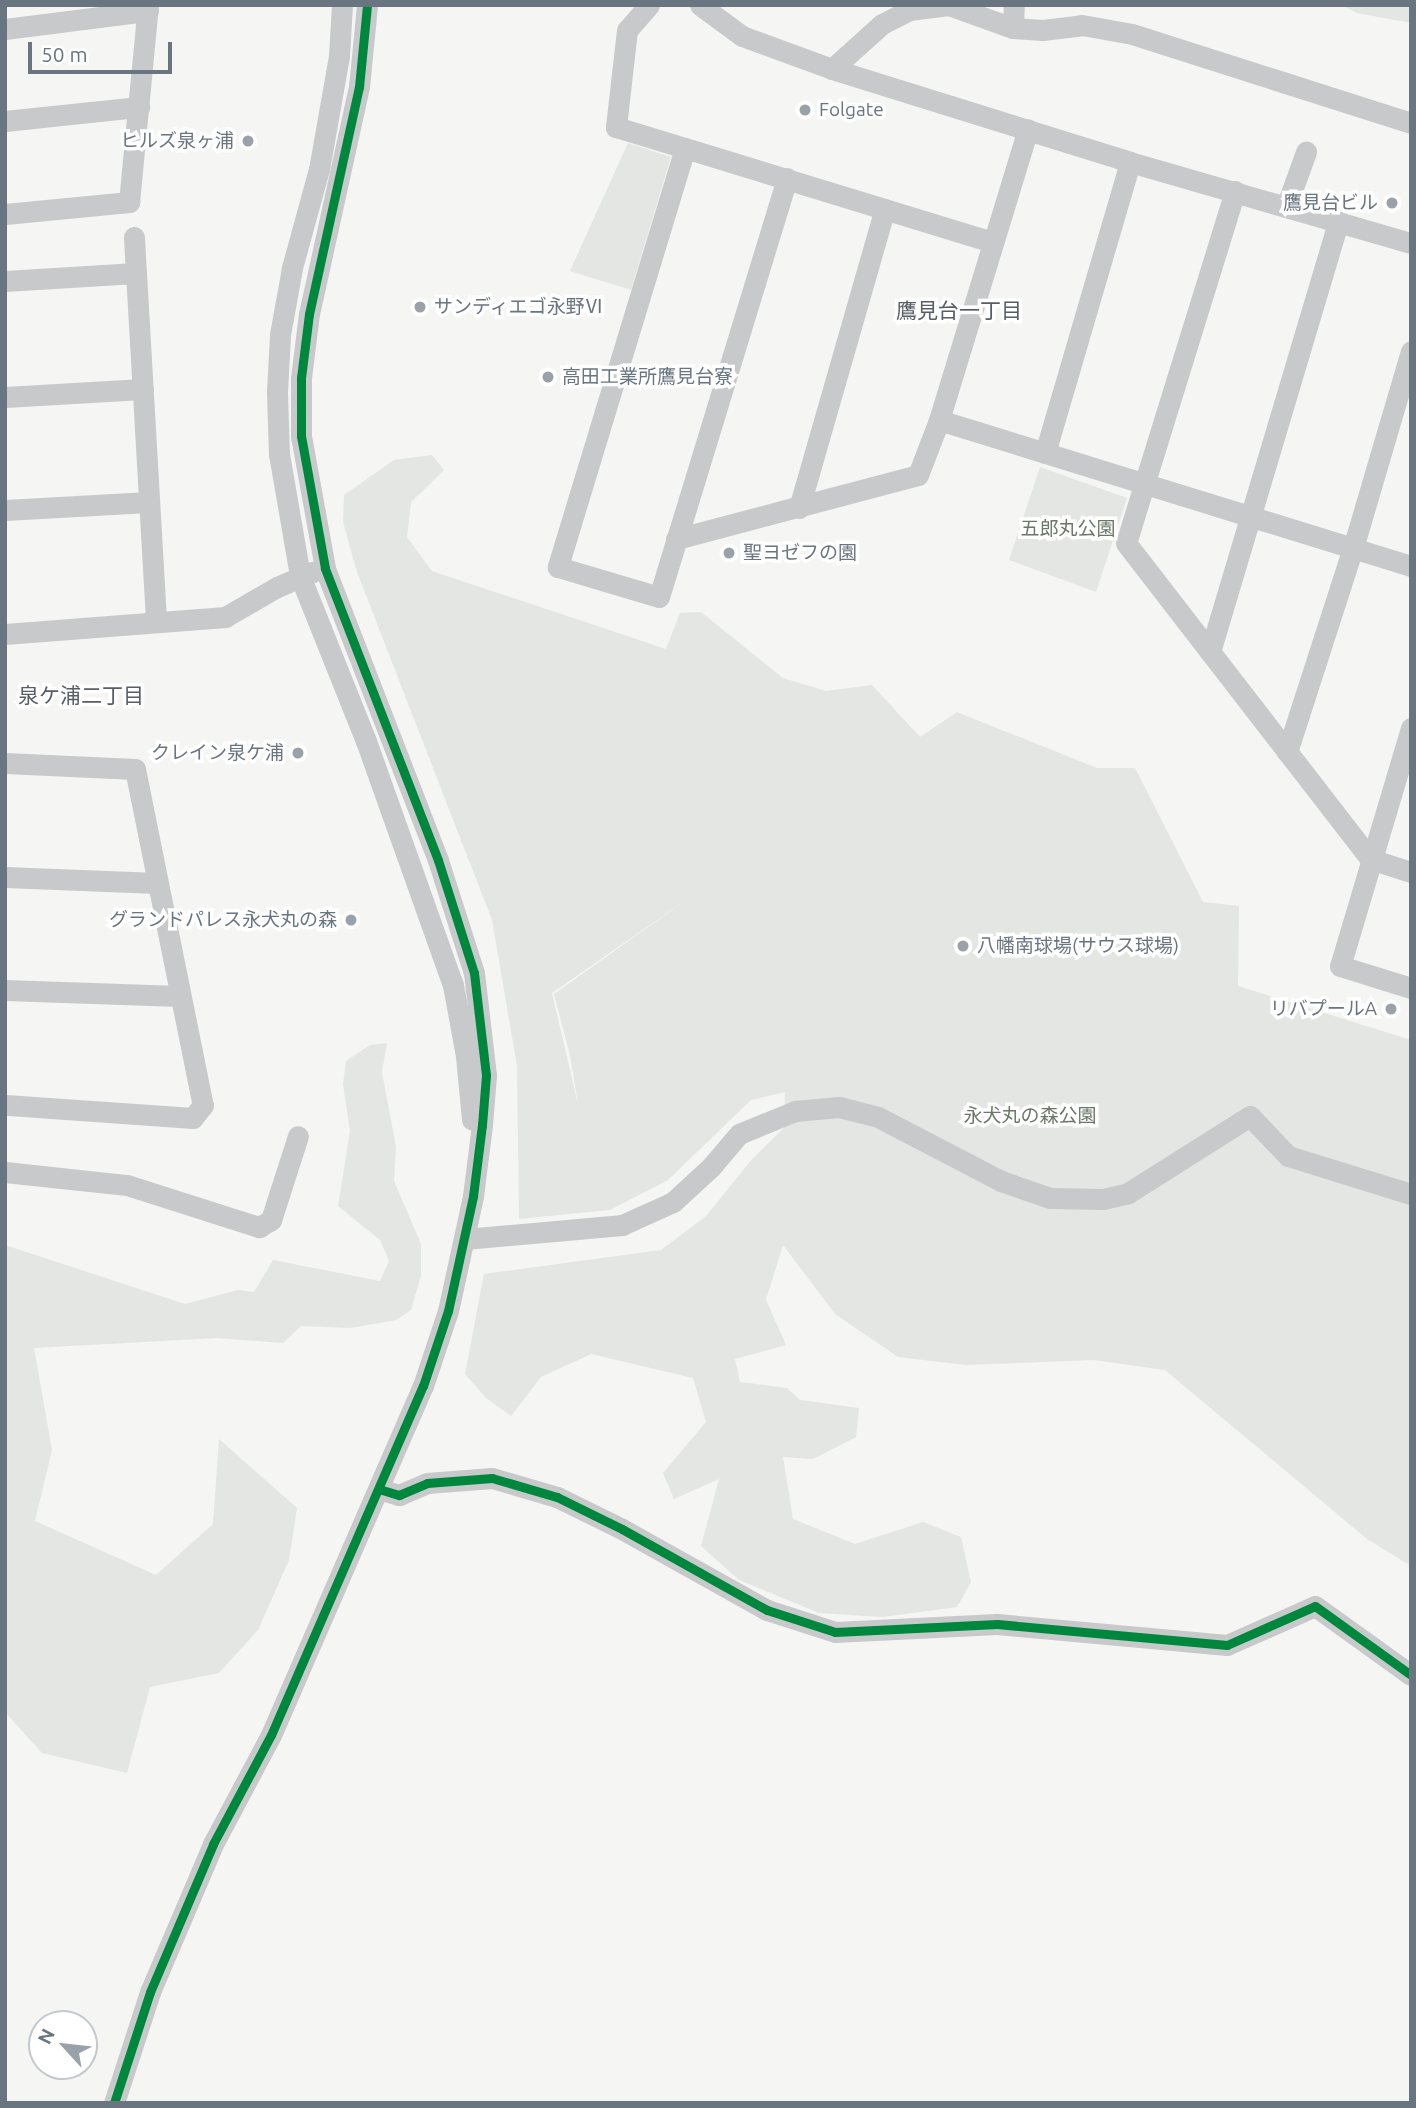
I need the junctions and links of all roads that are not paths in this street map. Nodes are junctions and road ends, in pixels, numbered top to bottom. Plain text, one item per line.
1 (342, 5) edge
2 (367, 5) edge
3 (649, 5) edge
4 (700, 5) edge
5 (1014, 5) edge
6 (148, 8) edge
7 (1013, 28) junction
8 (5, 29) edge
9 (832, 69) junction
10 (139, 107) junction
11 (5, 121) edge
12 (1411, 123) edge
13 (1028, 129) junction
14 (685, 148) junction
15 (1306, 152) dead end
16 (1130, 162) junction
17 (787, 178) junction
18 (1235, 191) junction
19 (1286, 206) junction
20 (885, 209) junction
21 (5, 214) edge
22 (1338, 222) junction
23 (134, 237) dead end
24 (992, 242) junction
25 (1411, 243) edge
26 (136, 273) junction
27 (5, 281) edge
28 (1411, 351) edge
29 (143, 389) junction
30 (5, 397) edge
31 (939, 421) junction
32 (1045, 453) junction
33 (1146, 484) junction
34 (149, 502) junction
35 (799, 508) junction
36 (5, 510) edge
37 (1251, 516) junction
38 (676, 539) junction
39 (1353, 548) junction
40 (1411, 566) edge
41 (325, 568) junction
42 (299, 576) junction
43 (156, 621) junction
44 (5, 634) edge
45 (1210, 652) junction
46 (1411, 728) edge
47 (1287, 752) junction
48 (5, 763) edge
49 (1370, 859) junction
50 (1411, 872) edge
51 (5, 877) edge
52 (158, 883) junction
53 (1411, 988) edge
54 (5, 990) edge
55 (179, 996) junction
56 (5, 1105) edge
57 (298, 1136) dead end
58 (5, 1172) edge
59 (1411, 1194) edge
60 (473, 1196) junction
61 (465, 1239) junction
62 (379, 1489) junction
63 (1411, 1675) edge
64 (114, 2103) edge

1 - 42 street
2 - 41 street
3 - 14 street
4 - 9 street
5 - 7 street
6 - 8 street
6 - 10 street
7 - 9 street
7 - 12 street
9 - 13 street
10 - 11 street
10 - 21 street
13 - 16 street
13 - 24 street
14 - 17 street
14 - 38 street
15 - 19 street
16 - 18 street
16 - 32 street
17 - 20 street
17 - 38 street
18 - 19 street
18 - 33 street
19 - 22 street
20 - 24 street
20 - 35 street
22 - 25 street
22 - 37 street
23 - 26 street
24 - 31 street
26 - 27 street
26 - 29 street
28 - 39 street
29 - 30 street
29 - 34 street
31 - 32 street
31 - 35 street
32 - 33 street
33 - 37 street
33 - 45 street
34 - 36 street
34 - 43 street
35 - 38 street
37 - 39 street
37 - 45 street
39 - 40 street
39 - 47 street
41 - 42 street
41 - 60 street
42 - 43 street
42 - 60 street
43 - 44 street
45 - 47 street
46 - 49 street
47 - 49 street
48 - 52 street
49 - 50 street
49 - 53 street
51 - 52 street
52 - 55 street
54 - 55 street
55 - 56 street
57 - 58 street
59 - 61 street
60 - 61 street
61 - 62 street
62 - 63 street
62 - 64 street

